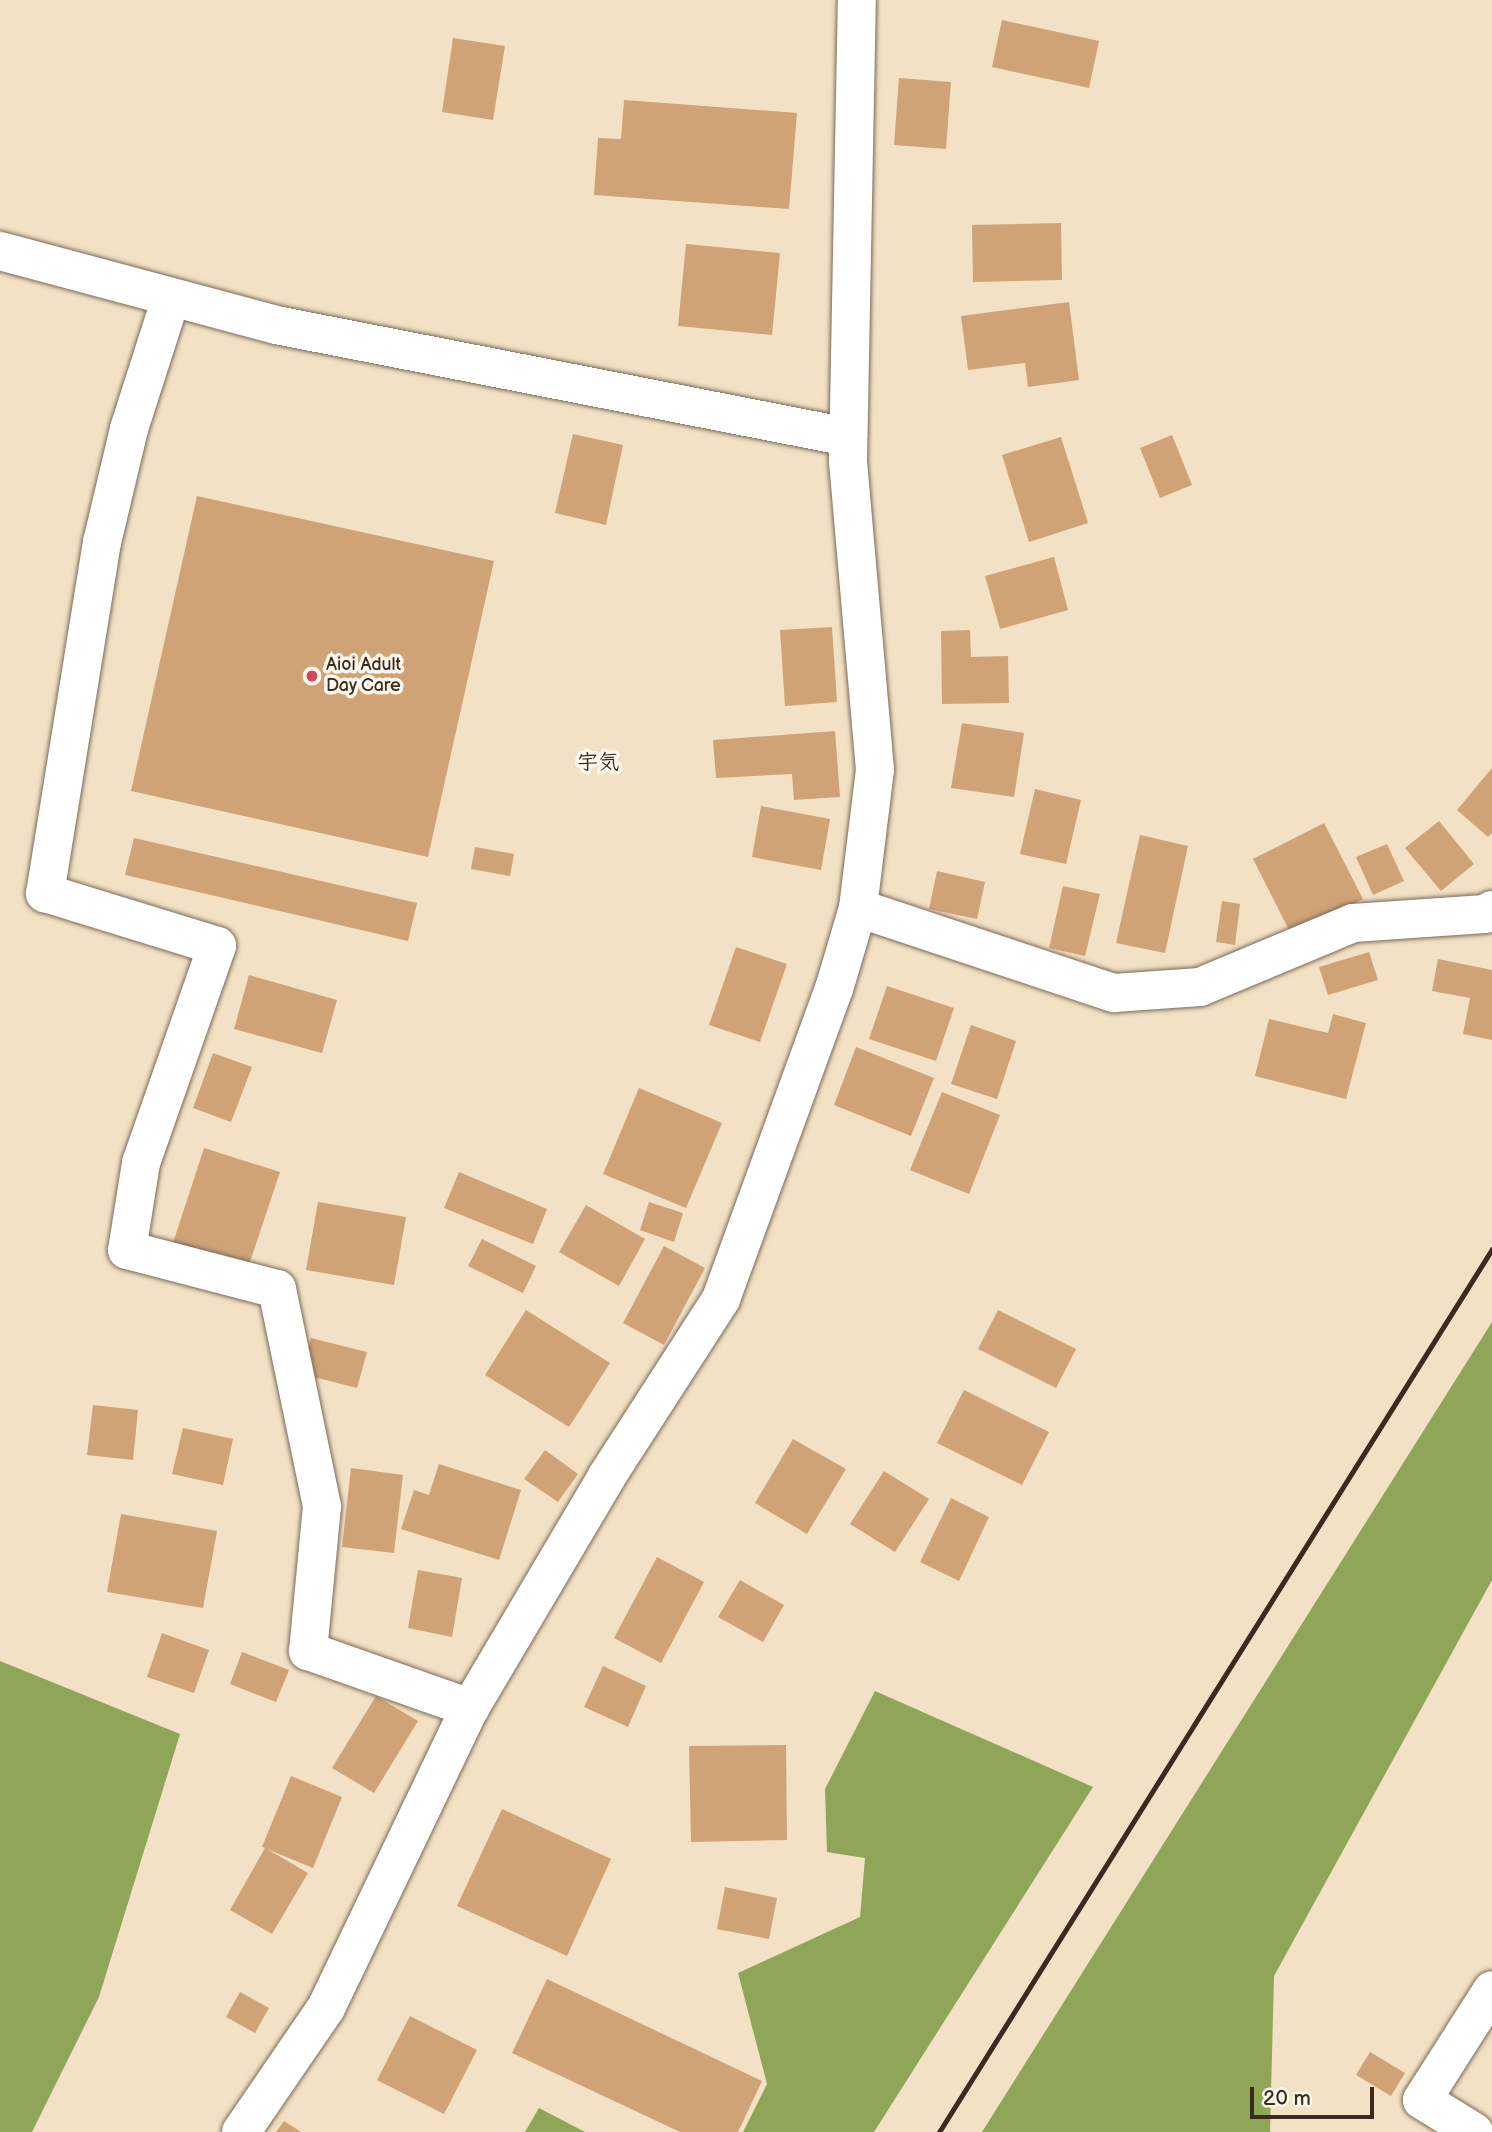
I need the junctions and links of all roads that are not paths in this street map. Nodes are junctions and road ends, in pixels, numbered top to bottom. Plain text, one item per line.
1 (857, 0) edge
2 (0, 251) edge
3 (171, 298) junction
4 (848, 437) junction
5 (858, 908) junction
6 (1490, 913) edge
7 (470, 1708) junction
8 (1492, 1990) edge
9 (241, 2132) edge
10 (1474, 2132) edge

1 - 4 street
2 - 3 street
3 - 4 street
3 - 7 street
4 - 5 street
5 - 6 street
5 - 7 street
7 - 9 street
8 - 10 street

